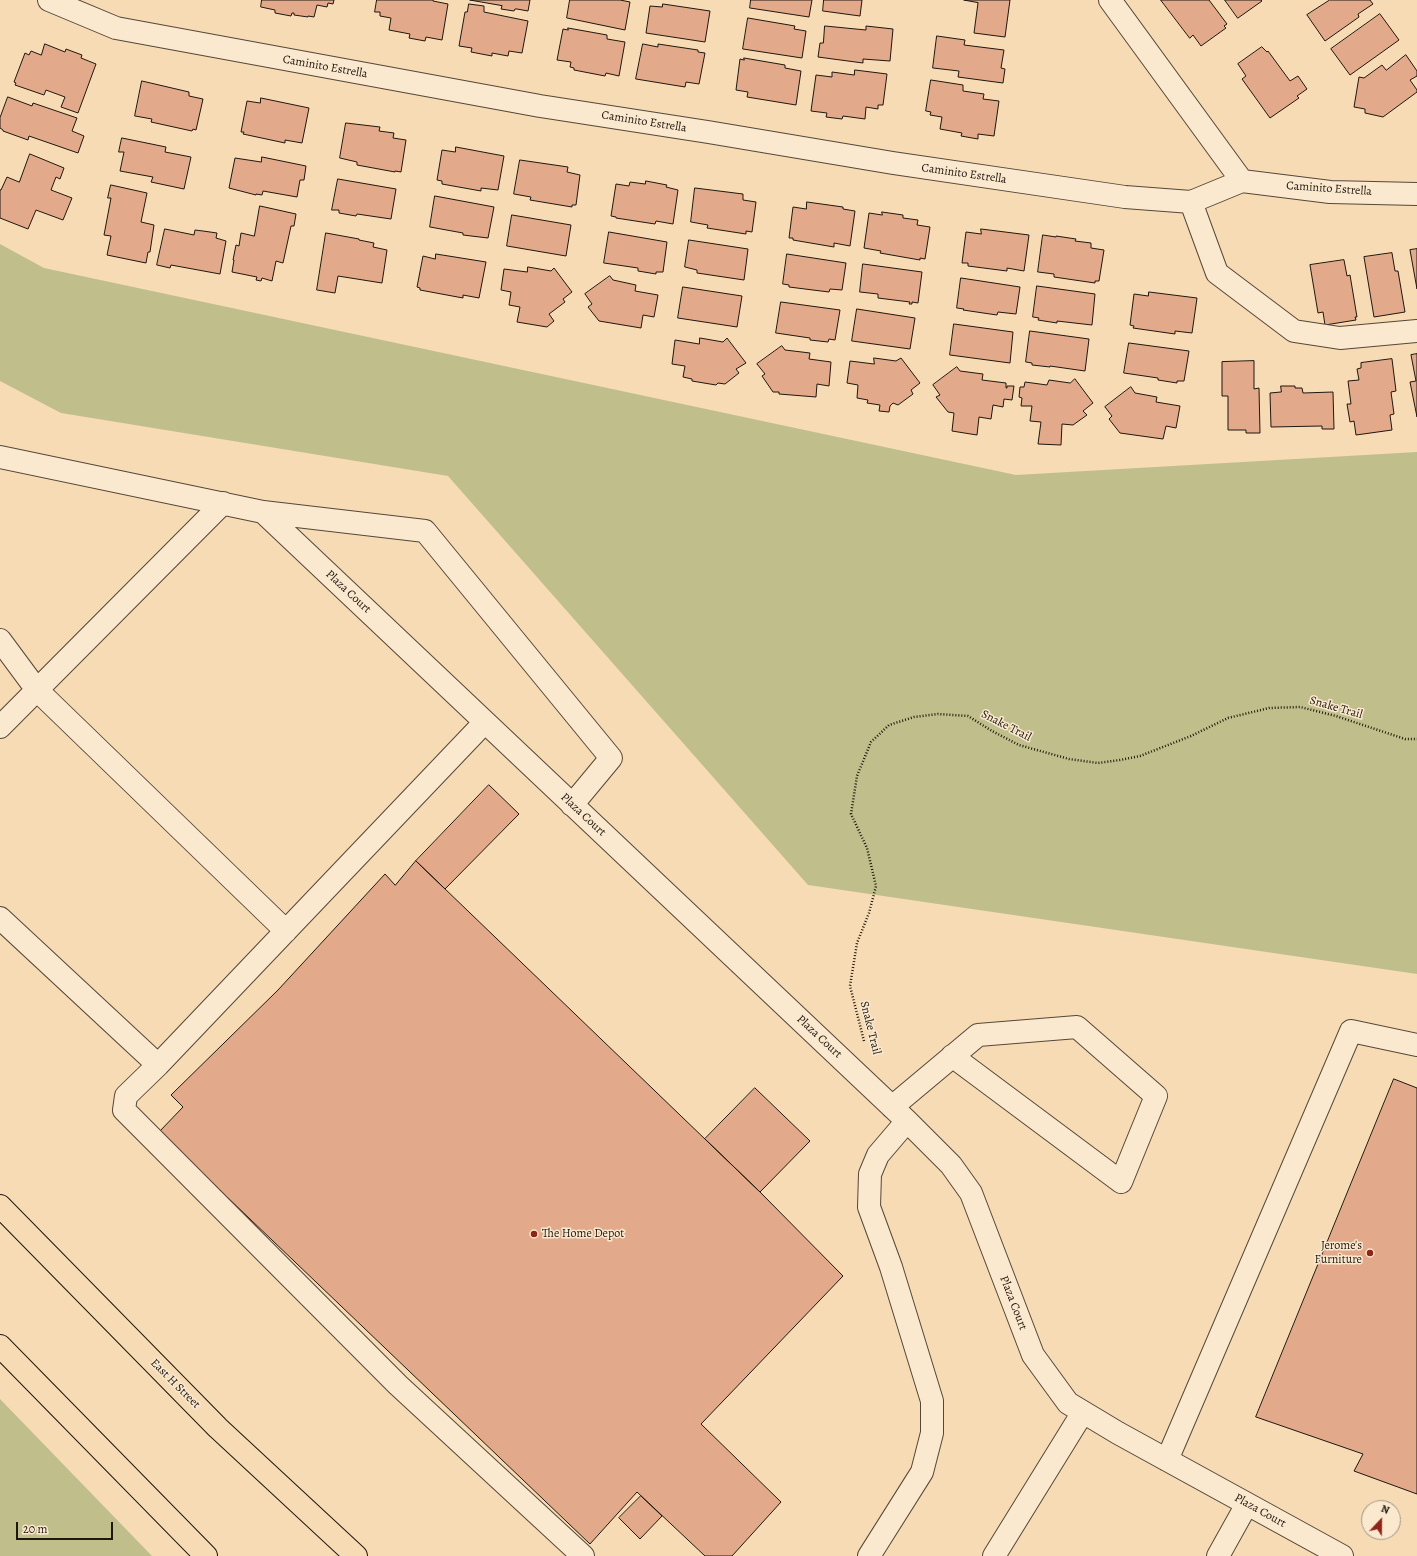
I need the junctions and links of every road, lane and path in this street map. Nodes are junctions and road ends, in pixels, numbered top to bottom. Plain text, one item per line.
1 (49, 0) edge
2 (1110, 0) edge
3 (1242, 181) junction
4 (1417, 194) edge
5 (1191, 202) junction
6 (1417, 331) edge
7 (0, 457) edge
8 (223, 503) junction
9 (263, 512) junction
10 (0, 640) edge
11 (37, 690) junction
12 (485, 722) junction
13 (0, 727) edge
14 (1417, 739) edge
15 (572, 805) junction
16 (0, 918) edge
17 (286, 931) junction
18 (1417, 1045) edge
19 (865, 1047) dead end
20 (952, 1056) junction
21 (158, 1065) junction
22 (899, 1114) junction
23 (0, 1206) edge
24 (0, 1346) edge
25 (1083, 1412) junction
26 (1167, 1460) junction
27 (1247, 1504) junction
28 (206, 1556) edge
29 (356, 1556) edge
30 (582, 1556) edge
31 (869, 1556) edge
32 (994, 1556) edge
33 (1218, 1556) edge
34 (1342, 1556) edge

1 - 5 street, Caminito Estrella
2 - 3 street
3 - 4 street, Caminito Estrella
3 - 5 street, Caminito Estrella
5 - 6 street
7 - 8 street
8 - 9 street
8 - 11 street
9 - 12 street, Plaza Court
9 - 15 street
10 - 11 street
11 - 13 street
11 - 17 street
12 - 15 street, Plaza Court
12 - 17 street
14 - 19 path, Snake Trail
15 - 22 street, Plaza Court
16 - 21 street
17 - 21 street
18 - 26 street
20 - 20 street
20 - 22 street
21 - 30 street
22 - 25 street, Plaza Court
22 - 31 street
23 - 29 main road, East H Street
24 - 28 main road
25 - 26 street, Plaza Court
25 - 32 street
26 - 27 street, Plaza Court
27 - 33 street
27 - 34 street, Plaza Court

